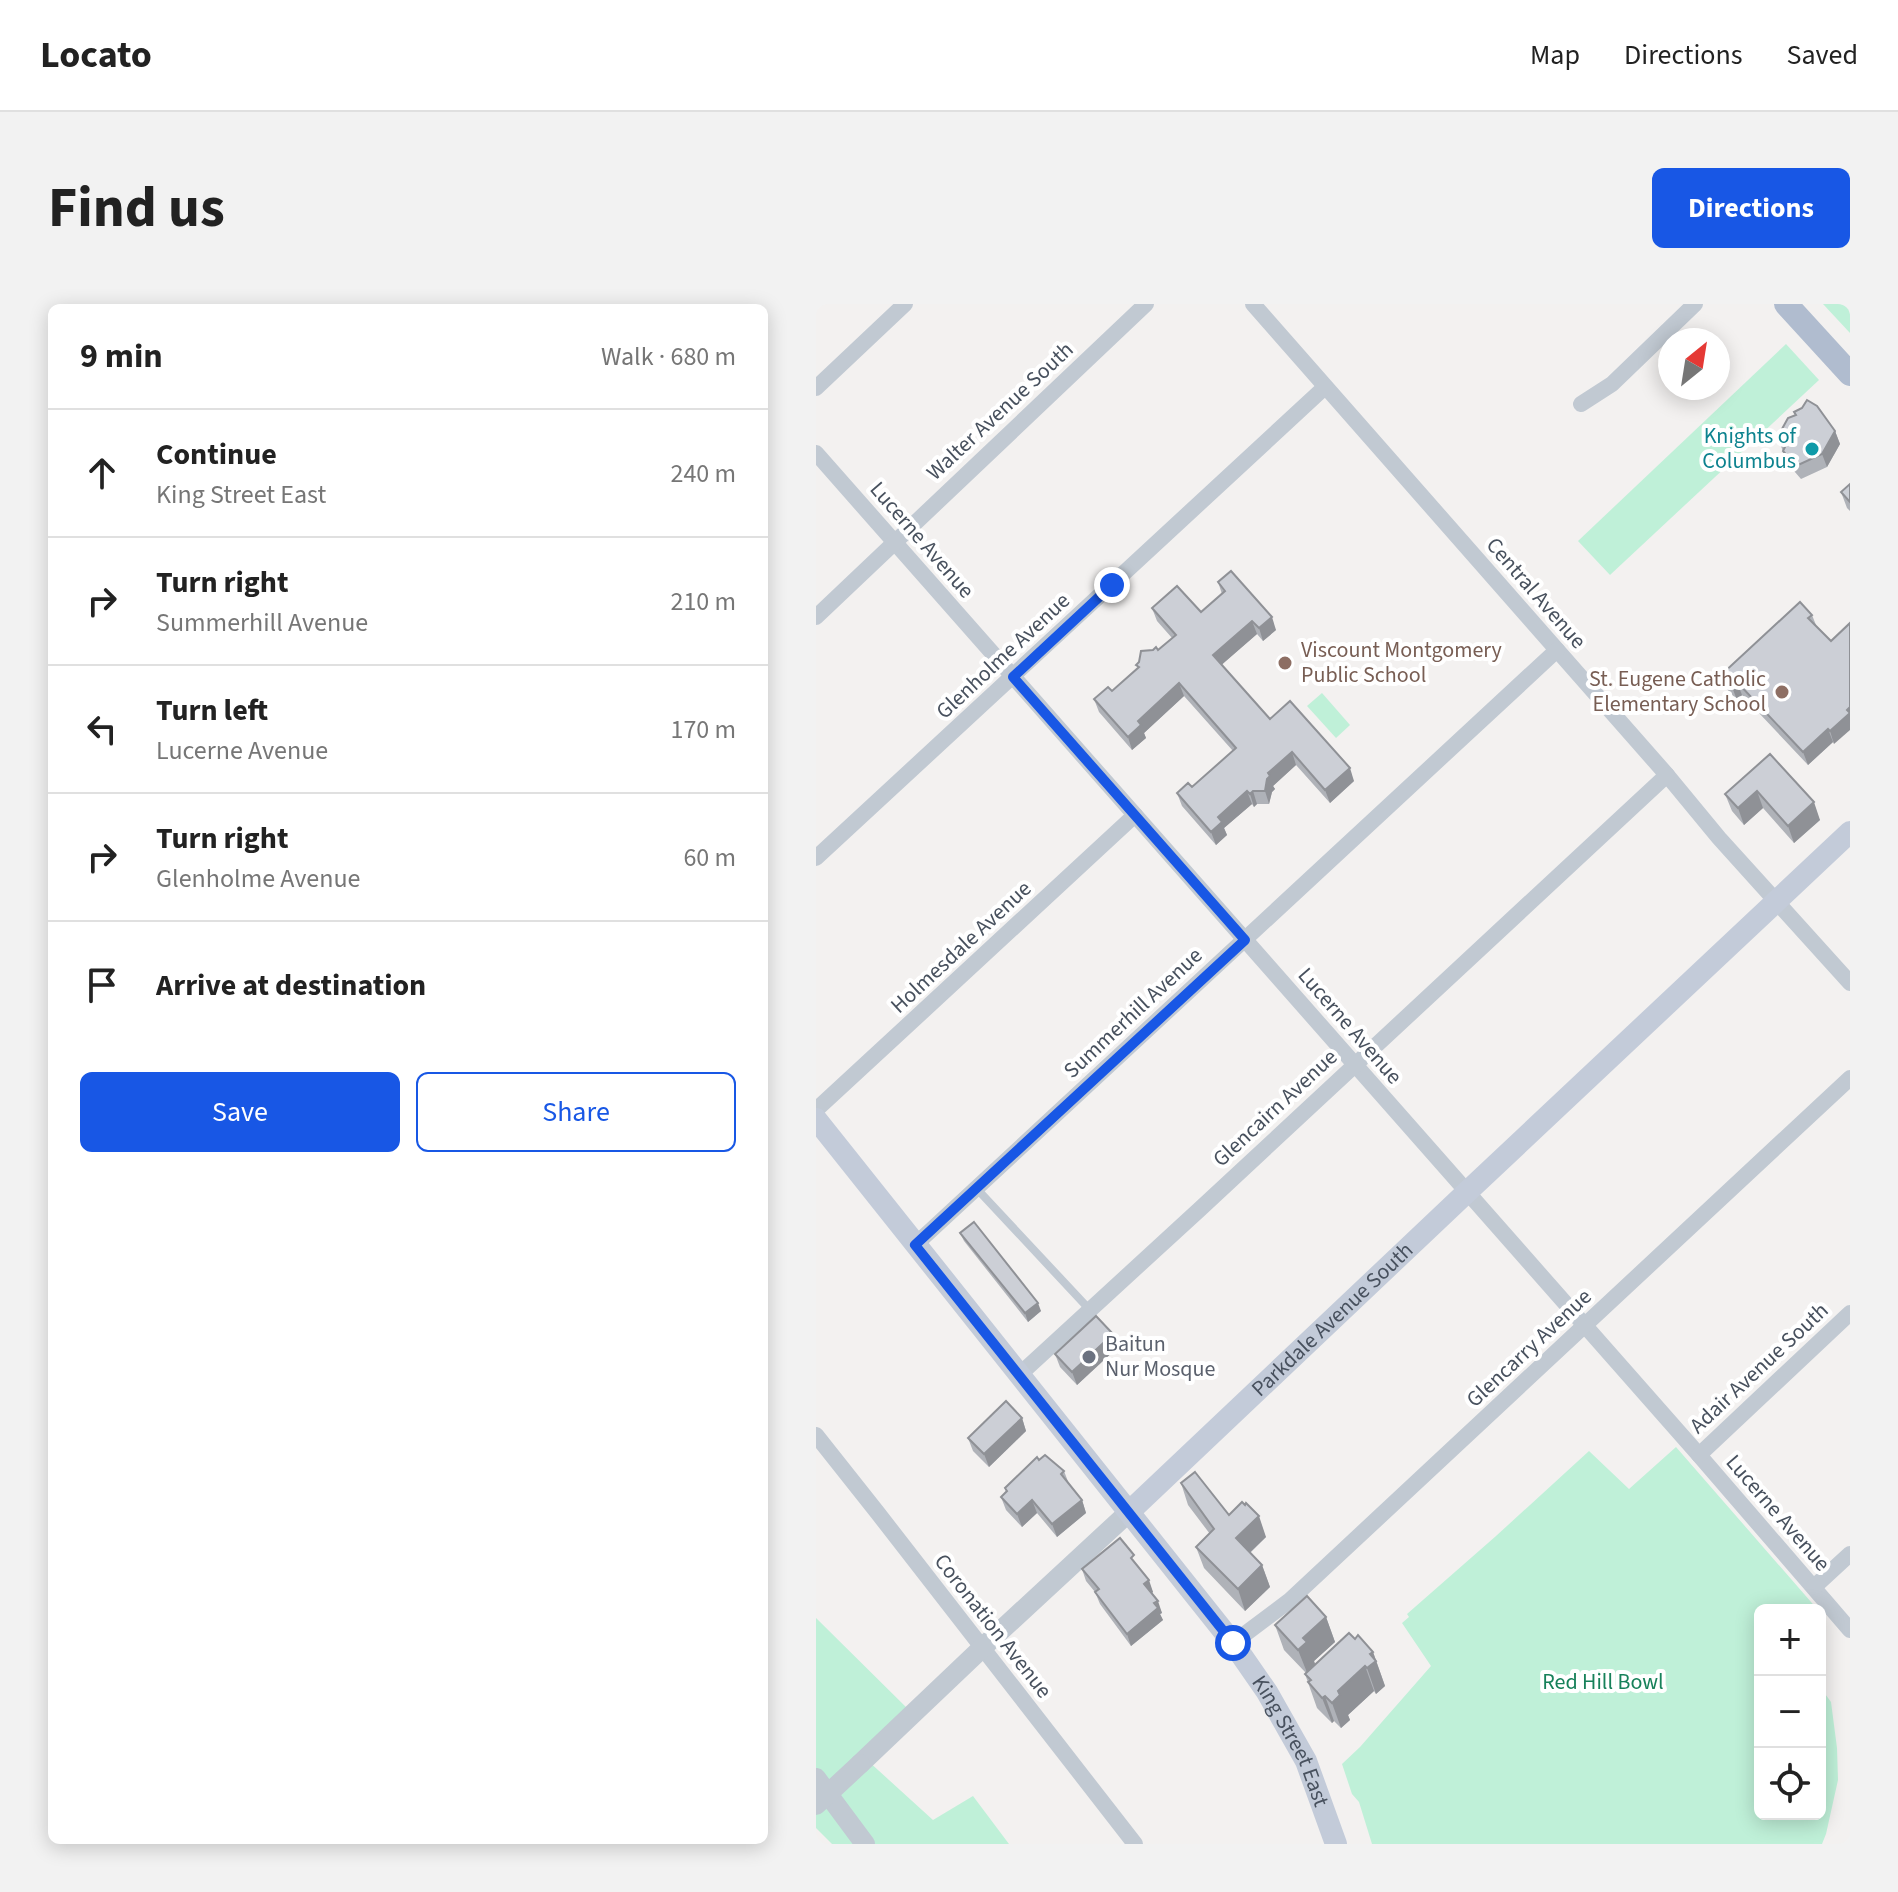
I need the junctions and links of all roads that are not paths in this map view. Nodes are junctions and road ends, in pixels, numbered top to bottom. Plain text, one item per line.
1 (905, 304) edge
2 (1146, 304) edge
3 (1253, 304) edge
4 (1695, 304) edge
5 (1786, 304) edge
6 (1850, 374) edge
7 (1325, 387) junction
8 (816, 388) edge
9 (1581, 404) dead end
10 (816, 453) edge
11 (895, 541) junction
12 (816, 617) edge
13 (1557, 650) junction
14 (1013, 677) junction
15 (1667, 775) junction
16 (1135, 815) junction
17 (1850, 832) edge
18 (816, 858) edge
19 (1776, 900) junction
20 (1245, 940) junction
21 (1850, 983) edge
22 (1355, 1064) junction
23 (1850, 1078) edge
24 (818, 1123) edge
25 (977, 1189) junction
26 (1467, 1192) junction
27 (915, 1245) junction
28 (1090, 1310) junction
29 (1850, 1313) edge
30 (1585, 1326) junction
31 (1019, 1375) junction
32 (816, 1435) edge
33 (1699, 1455) junction
34 (1129, 1512) junction
35 (1850, 1554) edge
36 (1814, 1587) junction
37 (1850, 1630) edge
38 (1233, 1643) junction
39 (982, 1648) junction
40 (816, 1778) edge
41 (816, 1805) edge
42 (865, 1844) edge
43 (1135, 1844) edge
44 (1336, 1844) edge

1 - 8 street
2 - 11 street, Walter Avenue South
3 - 7 street, Central Avenue
4 - 9 street
5 - 6 main road
7 - 13 street, Central Avenue
7 - 14 street, Glenholme Avenue
10 - 11 street, Lucerne Avenue
11 - 12 street, Walter Avenue South
11 - 14 street, Lucerne Avenue
13 - 15 street, Central Avenue
13 - 20 street, Summerhill Avenue
14 - 16 street, Lucerne Avenue
14 - 18 street, Glenholme Avenue
15 - 19 street, Central Avenue
15 - 22 street, Glencairn Avenue
16 - 20 street, Lucerne Avenue
16 - 24 street, Holmesdale Avenue
17 - 19 main road, Parkdale Avenue South
19 - 21 street, Central Avenue
19 - 26 main road, Parkdale Avenue South
20 - 22 street, Lucerne Avenue
20 - 25 street, Summerhill Avenue
22 - 26 street, Lucerne Avenue
22 - 28 street, Glencairn Avenue
23 - 30 street, Glencarry Avenue
24 - 27 main road, King Street East
25 - 27 street, Summerhill Avenue
25 - 28 lane
26 - 30 street, Lucerne Avenue
26 - 34 main road, Parkdale Avenue South
27 - 31 main road, King Street East
28 - 31 street, Glencairn Avenue
29 - 33 street, Adair Avenue South
30 - 33 street, Lucerne Avenue
30 - 38 street, Glencarry Avenue
31 - 34 main road, King Street East
32 - 39 street, Coronation Avenue
33 - 36 street, Lucerne Avenue
34 - 38 main road, King Street East
34 - 39 street, Parkdale Avenue South
35 - 36 street
36 - 37 street, Lucerne Avenue
38 - 44 main road, King Street East
39 - 41 street, Parkdale Avenue South, bridge
39 - 43 street, Coronation Avenue
40 - 42 street

